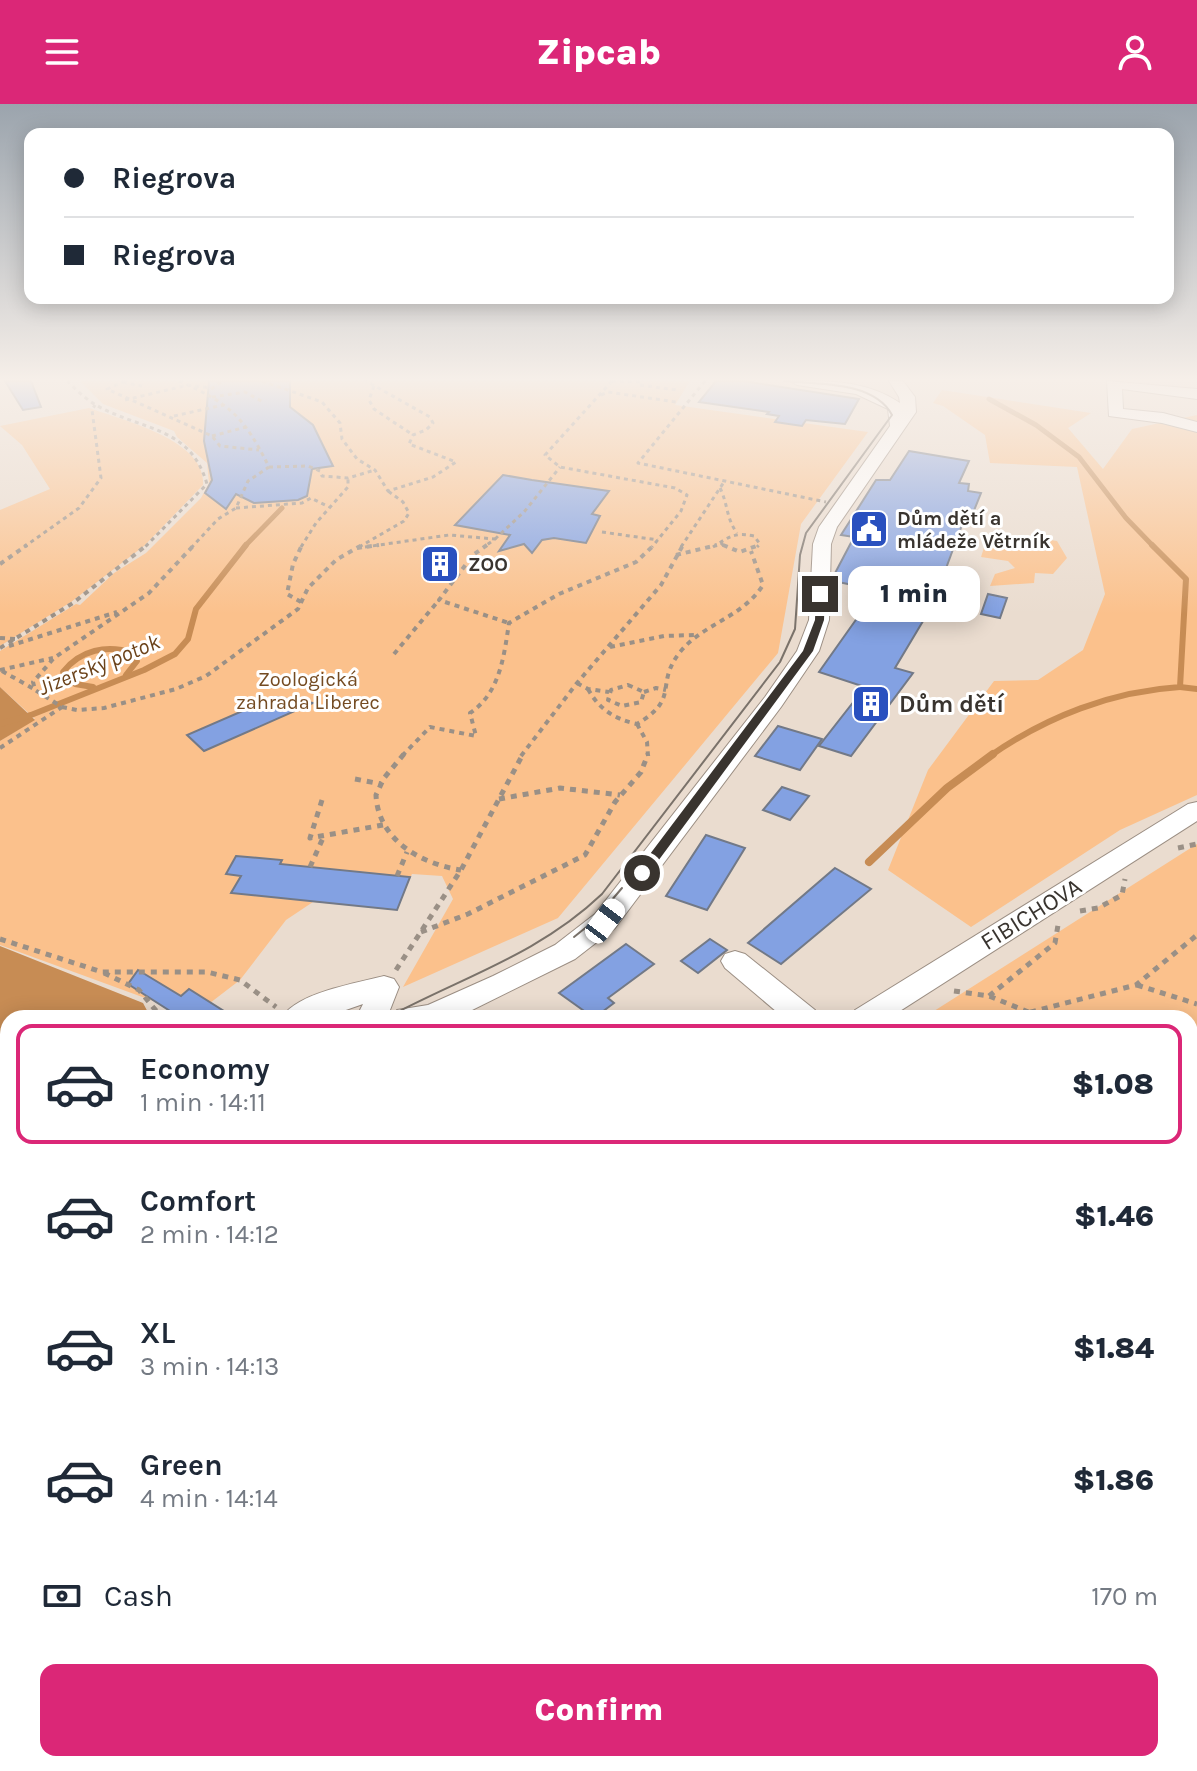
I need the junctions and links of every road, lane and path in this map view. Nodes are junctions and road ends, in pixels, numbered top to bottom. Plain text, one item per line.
1 (98, 459) edge
2 (198, 459) edge
3 (264, 459) edge
4 (357, 459) edge
5 (448, 459) edge
6 (547, 459) edge
7 (641, 459) edge
8 (875, 459) edge
9 (269, 467) junction
10 (560, 467) junction
11 (375, 470) junction
12 (348, 478) junction
13 (724, 482) junction
14 (720, 488) junction
15 (388, 491) junction
16 (842, 505) junction
17 (329, 507) junction
18 (236, 508) junction
19 (602, 532) dead end
20 (737, 533) junction
21 (495, 539) junction
22 (659, 540) junction
23 (721, 543) junction
24 (356, 548) junction
25 (751, 551) junction
26 (676, 555) junction
27 (0, 564) edge
28 (439, 600) junction
29 (301, 602) junction
30 (124, 610) junction
31 (509, 623) junction
32 (695, 635) junction
33 (0, 638) edge
34 (15, 639) junction
35 (610, 647) junction
36 (0, 649) edge
37 (394, 654) dead end
38 (54, 658) junction
39 (0, 670) edge
40 (577, 683) junction
41 (588, 689) junction
42 (35, 690) junction
43 (666, 690) junction
44 (609, 692) junction
45 (644, 692) junction
46 (61, 707) junction
47 (637, 724) junction
48 (0, 748) edge
49 (355, 779) dead end
50 (381, 784) junction
51 (620, 795) junction
52 (498, 799) junction
53 (322, 800) dead end
54 (1197, 810) edge
55 (383, 825) junction
56 (323, 838) junction
57 (407, 852) junction
58 (310, 867) dead end
59 (461, 870) junction
60 (397, 876) dead end
61 (420, 932) junction
62 (1197, 935) edge
63 (0, 939) edge
64 (1055, 943) dead end
65 (735, 961) dead end
66 (102, 972) junction
67 (922, 983) junction
68 (1136, 985) junction
69 (384, 987) junction
70 (989, 996) junction
71 (1197, 1004) edge
72 (155, 1010) edge
73 (279, 1010) edge
74 (312, 1010) edge
75 (375, 1010) edge
76 (440, 1010) edge
77 (794, 1010) edge
78 (879, 1010) edge
79 (1024, 1010) edge
80 (1037, 1010) edge

1 - 27 path
2 - 34 path
3 - 9 path
4 - 11 path
5 - 15 path
6 - 10 path
7 - 13 path
8 - 16 street
9 - 12 path
9 - 18 path
10 - 21 path
10 - 22 path
11 - 12 path
11 - 15 path
12 - 17 path
13 - 14 path
13 - 16 path
14 - 20 path
14 - 26 path
15 - 24 path
16 - 76 street
17 - 18 path
17 - 29 path
18 - 30 path
19 - 22 path
20 - 23 path
20 - 25 path
21 - 24 path
21 - 28 path
22 - 31 path
23 - 25 path
23 - 26 path
24 - 29 path
25 - 32 path
26 - 35 path
28 - 31 path
28 - 37 path
29 - 46 path
30 - 36 path
30 - 38 path
31 - 50 path
32 - 35 path
32 - 43 path
33 - 34 path
34 - 36 path
35 - 40 path
38 - 39 path
38 - 42 path
39 - 42 path
40 - 41 path
40 - 52 path
41 - 44 path
41 - 47 path
42 - 46 path
43 - 45 path
43 - 47 path
44 - 45 path
44 - 45 path
46 - 48 path
47 - 51 path
49 - 50 path
50 - 55 path
51 - 52 path
51 - 61 path
52 - 59 path
53 - 56 path
54 - 67 street, FIBICHOVA
55 - 56 path
55 - 57 path
56 - 58 path
57 - 59 path
57 - 60 path
59 - 61 path
61 - 69 path
62 - 68 path
63 - 66 path
64 - 70 path
65 - 77 street
66 - 72 path
66 - 73 path
67 - 70 path
67 - 78 street, FIBICHOVA
68 - 71 path
68 - 80 path
69 - 74 street
69 - 75 street
70 - 79 path

